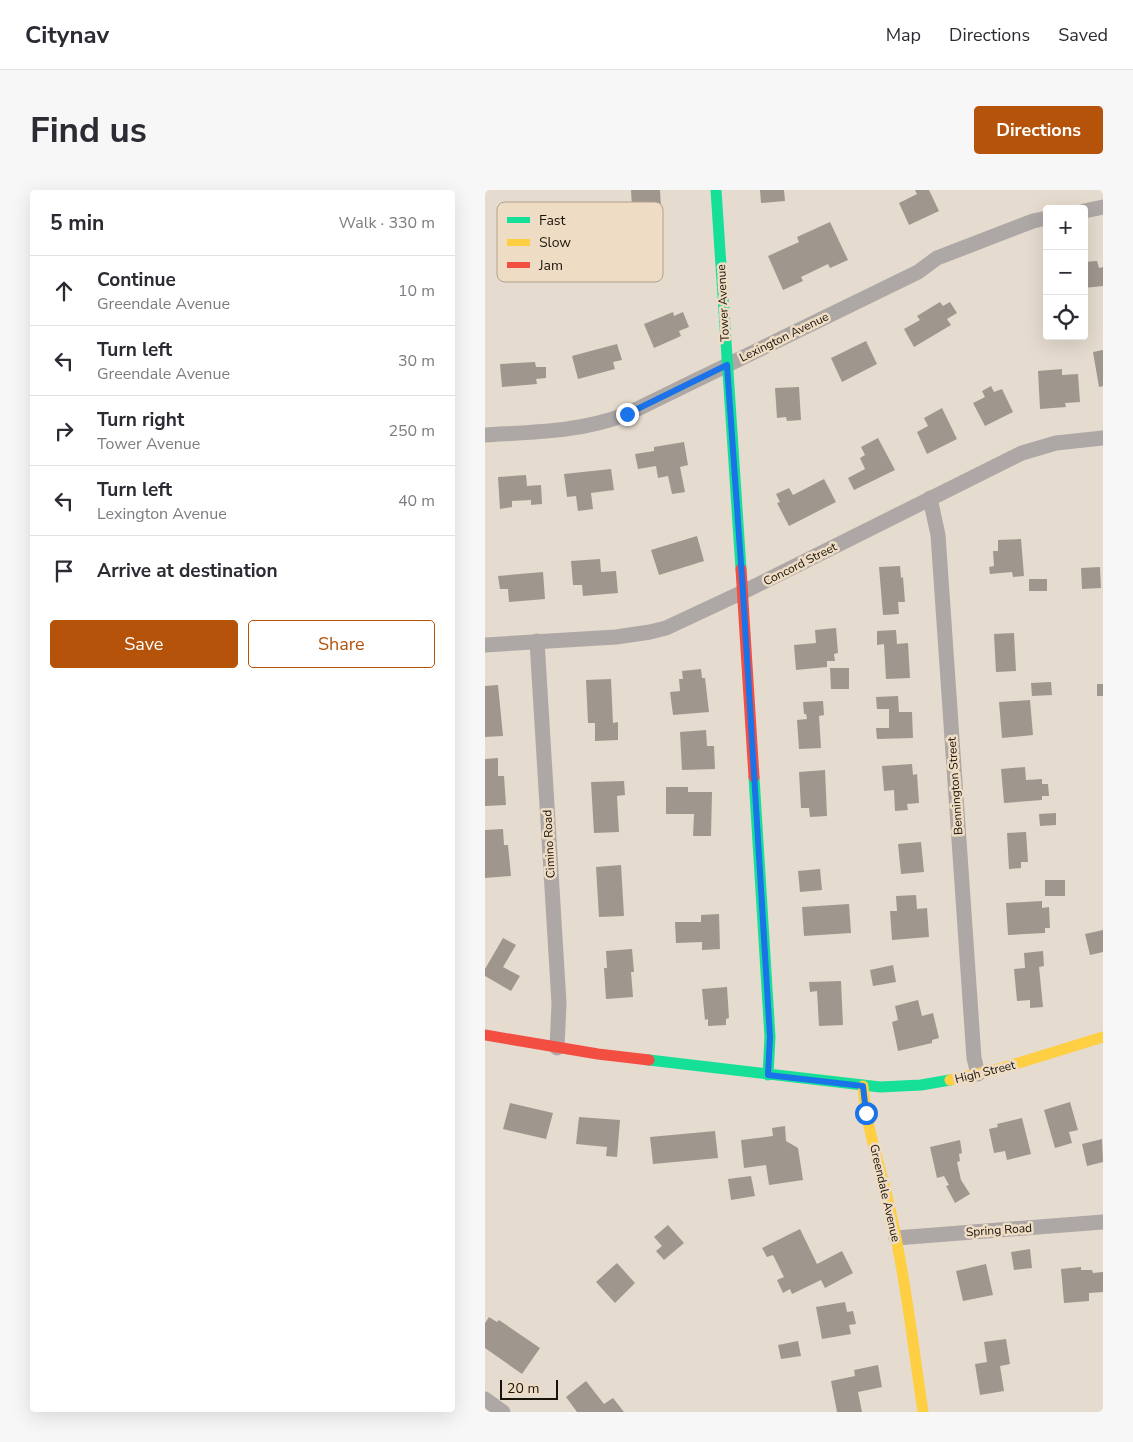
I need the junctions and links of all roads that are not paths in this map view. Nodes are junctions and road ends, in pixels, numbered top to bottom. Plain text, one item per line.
1 (716, 190) edge
2 (1103, 207) edge
3 (1088, 210) edge
4 (1043, 219) edge
5 (727, 365) junction
6 (485, 435) edge
7 (1103, 438) edge
8 (930, 498) junction
9 (743, 592) junction
10 (537, 641) junction
11 (485, 645) edge
12 (485, 1035) edge
13 (1103, 1037) edge
14 (557, 1048) junction
15 (978, 1074) junction
16 (768, 1075) junction
17 (863, 1086) junction
18 (1103, 1222) edge
19 (896, 1238) junction
20 (485, 1399) edge
21 (503, 1412) edge
22 (923, 1412) edge

1 - 5 street, Tower Avenue
2 - 3 street
4 - 5 street, Lexington Avenue
5 - 6 street, Lexington Avenue
5 - 9 street, Tower Avenue
7 - 8 street, Concord Street
8 - 9 street, Concord Street
8 - 15 street, Bennington Street
9 - 10 street, Concord Street
9 - 16 street, Tower Avenue
10 - 11 street, Concord Street
10 - 14 street, Cimino Road
12 - 14 street
13 - 15 street, High Street
14 - 16 street
15 - 17 street, High Street
16 - 17 street
17 - 19 street, Greendale Avenue
18 - 19 street, Spring Road
19 - 22 street, Greendale Avenue
20 - 21 street

